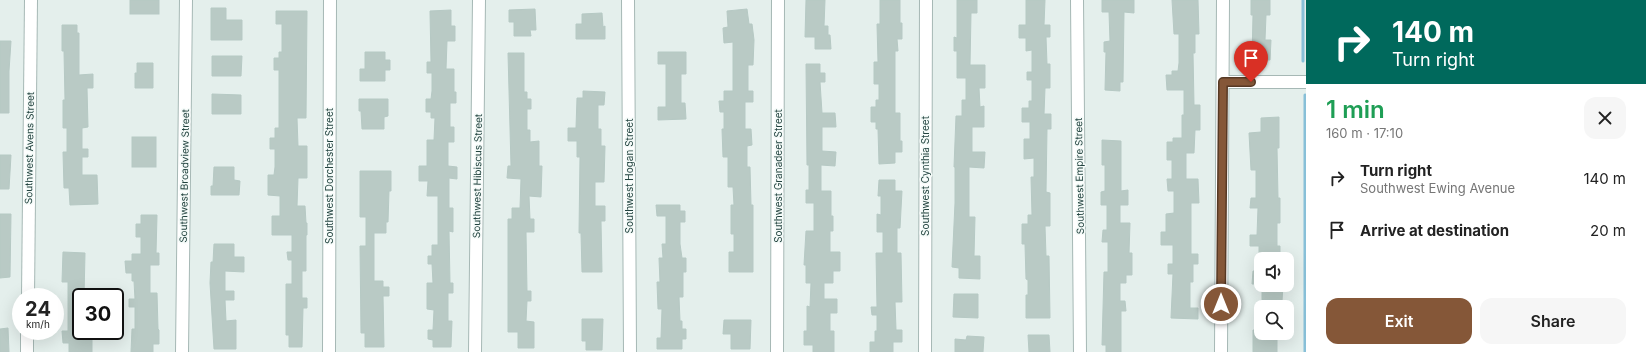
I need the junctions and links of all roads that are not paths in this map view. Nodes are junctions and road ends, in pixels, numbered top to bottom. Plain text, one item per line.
1 (31, 0) edge
2 (186, 0) edge
3 (330, 0) edge
4 (479, 0) edge
5 (628, 0) edge
6 (778, 0) edge
7 (926, 0) edge
8 (1077, 0) edge
9 (1223, 0) edge
10 (1223, 82) junction
11 (1306, 82) edge
12 (28, 288) edge
13 (27, 340) edge
14 (27, 352) edge
15 (182, 352) edge
16 (329, 352) edge
17 (475, 352) edge
18 (630, 352) edge
19 (777, 352) edge
20 (925, 352) edge
21 (1080, 352) edge
22 (1221, 352) edge

1 - 12 street, Southwest Avens Street
2 - 15 street, Southwest Broadview Street
3 - 16 street, Southwest Dorchester Street
4 - 17 street, Southwest Hibiscus Street
5 - 18 street, Southwest Hogan Street
6 - 19 street, Southwest Granadeer Street
7 - 20 street, Southwest Cynthia Street
8 - 21 street, Southwest Empire Street
9 - 10 street
10 - 11 street
10 - 22 street
13 - 14 street

